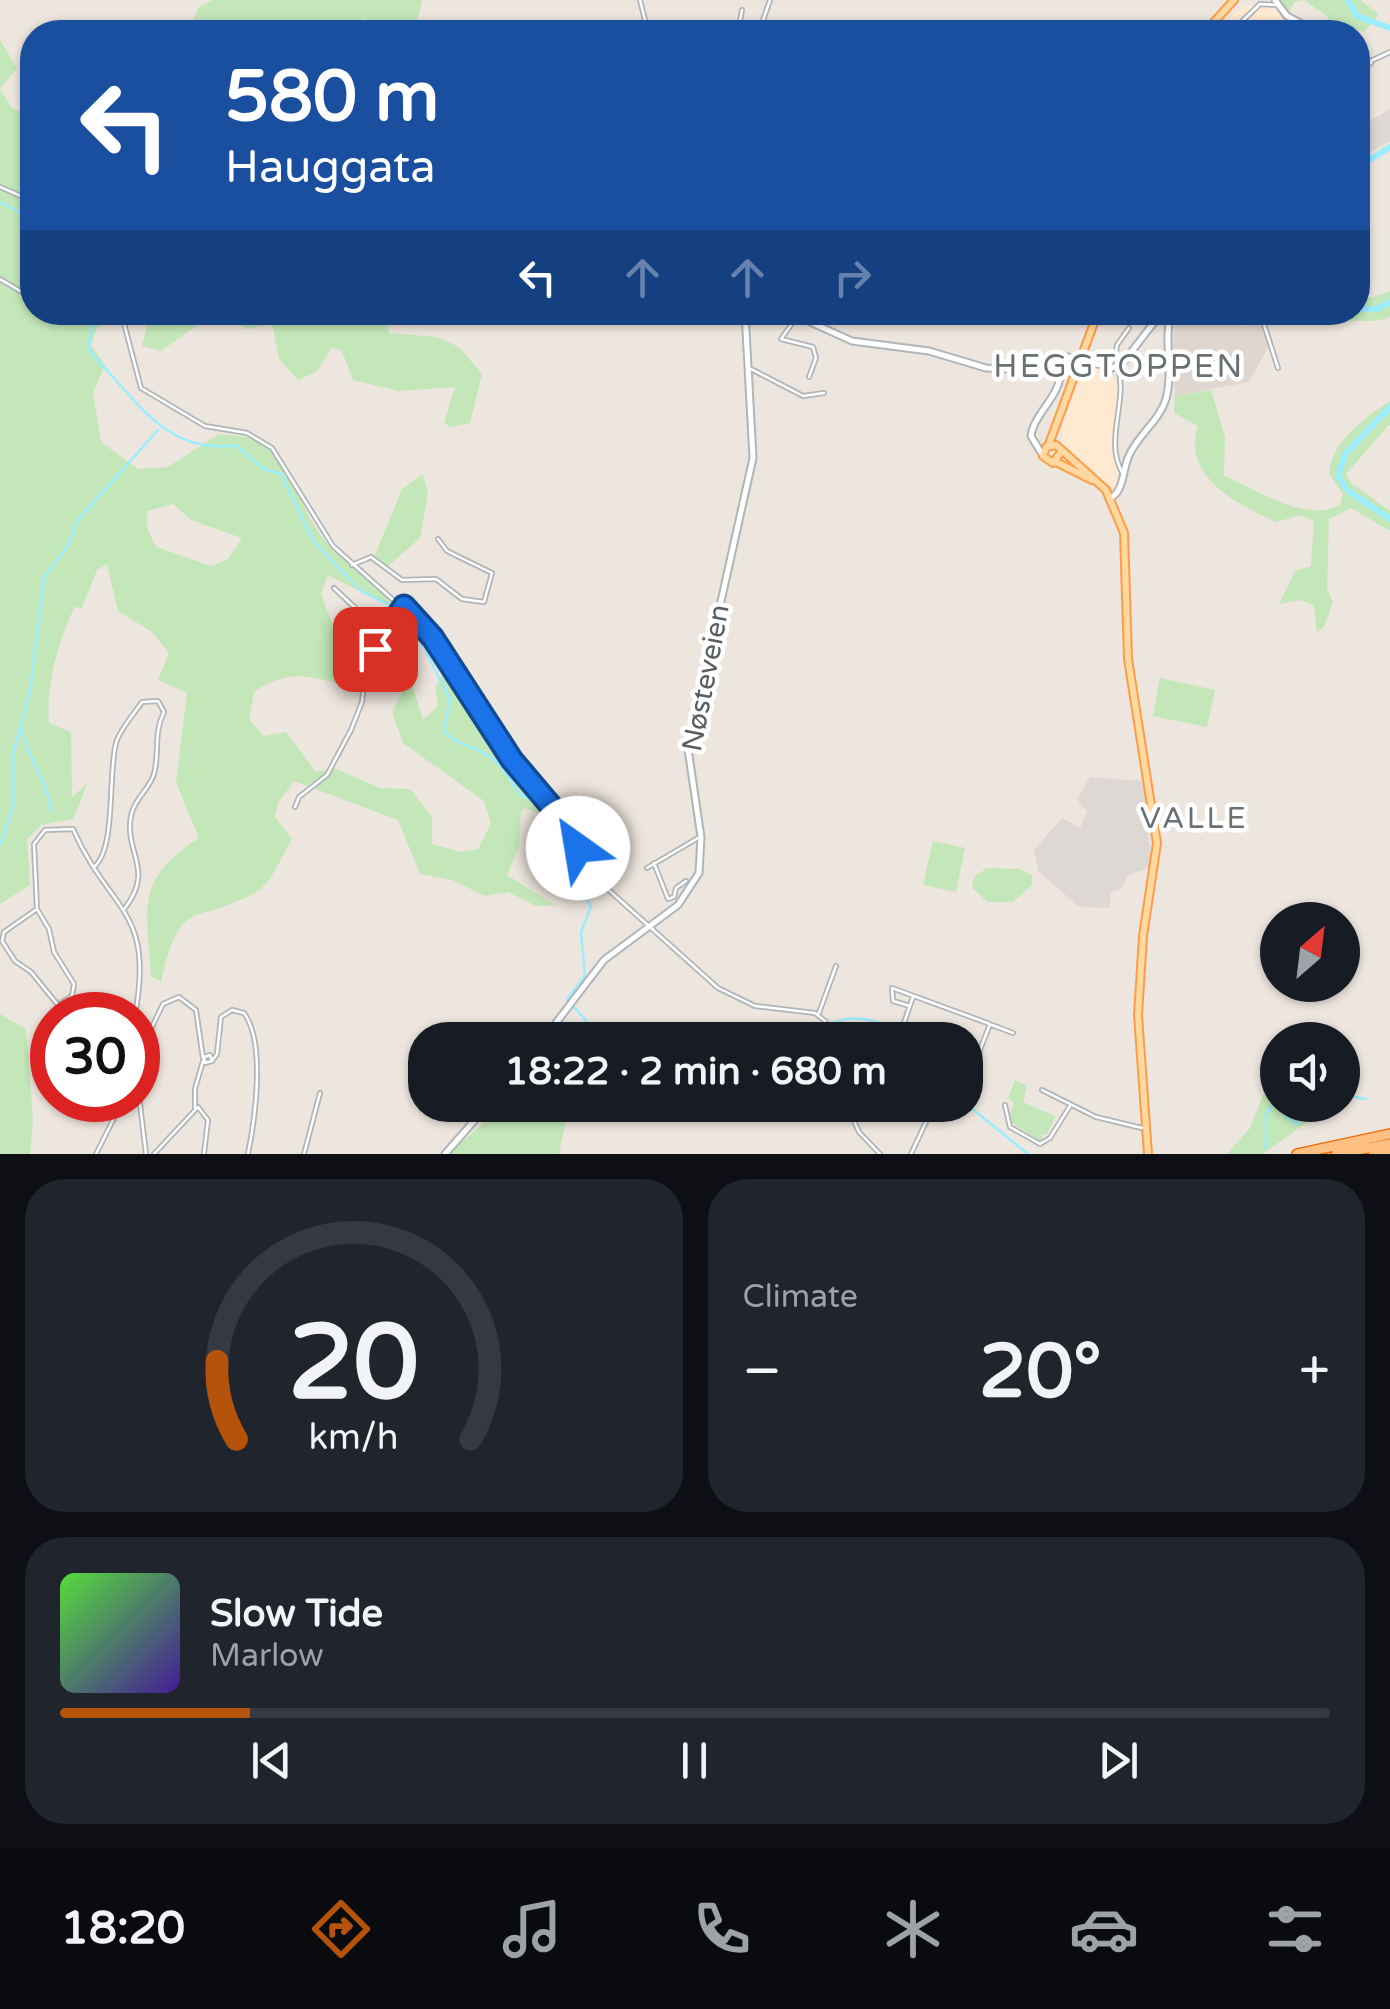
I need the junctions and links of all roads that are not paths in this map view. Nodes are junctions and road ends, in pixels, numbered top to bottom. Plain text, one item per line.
1 (1234, 0) edge
2 (1276, 2) edge
3 (742, 10) dead end
4 (740, 20) edge
5 (1216, 20) edge
6 (1243, 20) edge
7 (1293, 20) edge
8 (1390, 52) edge
9 (1370, 62) edge
10 (124, 325) edge
11 (746, 325) edge
12 (791, 325) edge
13 (815, 325) edge
14 (1094, 325) edge
15 (1150, 325) edge
16 (1168, 325) edge
17 (1264, 325) edge
18 (1129, 328) dead end
19 (1116, 362) junction
20 (1056, 363) junction
21 (1278, 368) dead end
22 (750, 369) junction
23 (810, 377) dead end
24 (824, 393) dead end
25 (1059, 427) junction
26 (1046, 449) junction
27 (1060, 450) junction
28 (1056, 462) junction
29 (1123, 472) junction
30 (1109, 497) junction
31 (438, 539) dead end
32 (351, 566) junction
33 (334, 588) dead end
34 (402, 608) junction
35 (383, 634) junction
36 (295, 807) dead end
37 (701, 837) junction
38 (654, 864) junction
39 (95, 866) junction
40 (648, 868) dead end
41 (686, 880) dead end
42 (37, 909) junction
43 (124, 909) junction
44 (648, 926) junction
45 (836, 966) dead end
46 (137, 992) edge
47 (914, 996) junction
48 (910, 1006) junction
49 (160, 1008) edge
50 (818, 1014) junction
51 (557, 1022) edge
52 (825, 1022) edge
53 (904, 1022) edge
54 (990, 1024) junction
55 (1013, 1033) dead end
56 (983, 1042) edge
57 (207, 1059) junction
58 (1042, 1090) dead end
59 (320, 1093) dead end
60 (1005, 1105) dead end
61 (1070, 1105) junction
62 (196, 1108) junction
63 (111, 1122) edge
64 (142, 1122) edge
65 (473, 1122) edge
66 (856, 1122) edge
67 (926, 1122) edge
68 (1147, 1126) junction
69 (1390, 1134) edge
70 (1390, 1144) edge
71 (1390, 1152) edge
72 (96, 1154) edge
73 (146, 1154) edge
74 (154, 1154) edge
75 (204, 1154) edge
76 (248, 1154) edge
77 (304, 1154) edge
78 (446, 1154) edge
79 (880, 1154) edge
80 (911, 1154) edge
81 (1146, 1154) edge
82 (1297, 1154) edge
83 (1336, 1154) edge
84 (1374, 1154) edge

1 - 5 main road
2 - 6 street
2 - 7 main road
3 - 4 street
8 - 9 street
10 - 32 street
11 - 22 main road, Nøsteveien
12 - 23 street
13 - 20 main road
14 - 25 main road
15 - 19 main road
16 - 29 main road
17 - 21 street
18 - 19 street
19 - 20 main road, bridge
19 - 29 street
20 - 26 main road
22 - 24 street
22 - 37 main road, Nøsteveien
25 - 26 main road
25 - 27 main road
26 - 27 main road
26 - 28 main road
27 - 28 main road
27 - 30 main road
28 - 30 main road
29 - 30 main road
30 - 68 main road
31 - 32 street
32 - 34 street
33 - 35 street
34 - 35 street
34 - 44 street
35 - 36 street
37 - 38 street
37 - 44 main road, Nøsteveien
38 - 40 street
38 - 41 street
39 - 42 street
39 - 43 street
39 - 43 street
42 - 42 street
43 - 46 street
44 - 50 street
44 - 51 main road, Nøsteveien
45 - 50 street
47 - 48 street
47 - 48 street
47 - 54 street
48 - 53 street
49 - 57 street
50 - 52 street
54 - 55 street
54 - 56 street
57 - 62 street
57 - 76 street
58 - 61 street
59 - 77 street
60 - 61 street
61 - 68 street
62 - 74 street
62 - 75 street
63 - 72 street
64 - 73 street
65 - 78 main road
66 - 79 street
67 - 80 street
68 - 81 main road
69 - 82 highway
70 - 83 highway
71 - 84 highway

